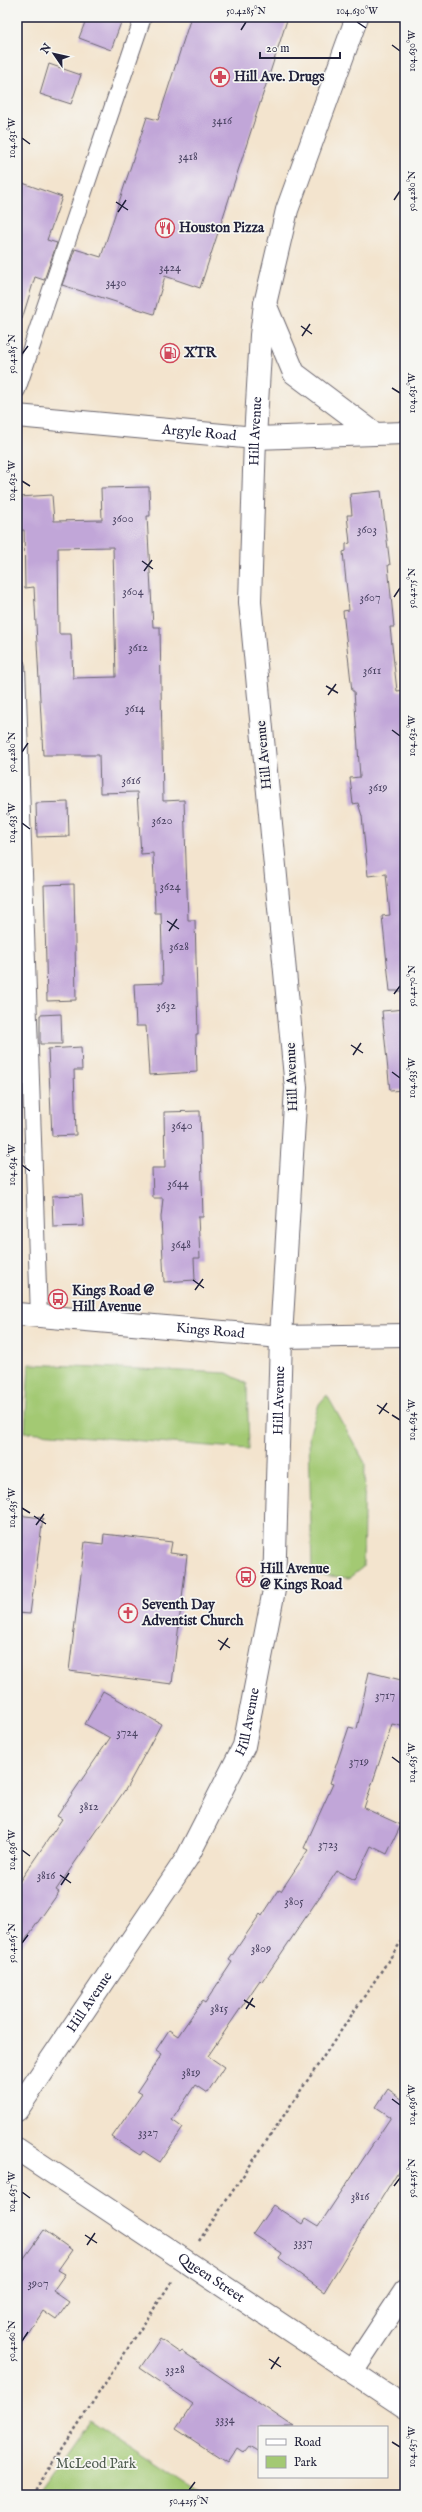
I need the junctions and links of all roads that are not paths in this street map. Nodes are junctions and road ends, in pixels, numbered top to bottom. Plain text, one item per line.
1 (143, 17) edge
2 (357, 17) edge
3 (265, 304) junction
4 (17, 390) edge
5 (17, 416) edge
6 (374, 433) junction
7 (405, 433) edge
8 (255, 438) junction
9 (17, 666) edge
10 (17, 1314) edge
11 (39, 1316) junction
12 (405, 1335) edge
13 (281, 1337) junction
14 (17, 2110) edge
15 (17, 2149) edge
16 (405, 2291) edge
17 (352, 2371) junction
18 (405, 2407) edge

1 - 4 lane
2 - 3 street, Hill Avenue
3 - 6 street
3 - 8 street, Hill Avenue
5 - 8 street, Argyle Road
6 - 7 street, Argyle Road
6 - 8 street, Argyle Road
8 - 13 street, Hill Avenue
9 - 11 lane
10 - 11 street, Kings Road
11 - 13 street, Kings Road
12 - 13 street, Kings Road
13 - 14 street, Hill Avenue
15 - 17 street, Queen Street
16 - 17 street
17 - 18 street, Queen Street

